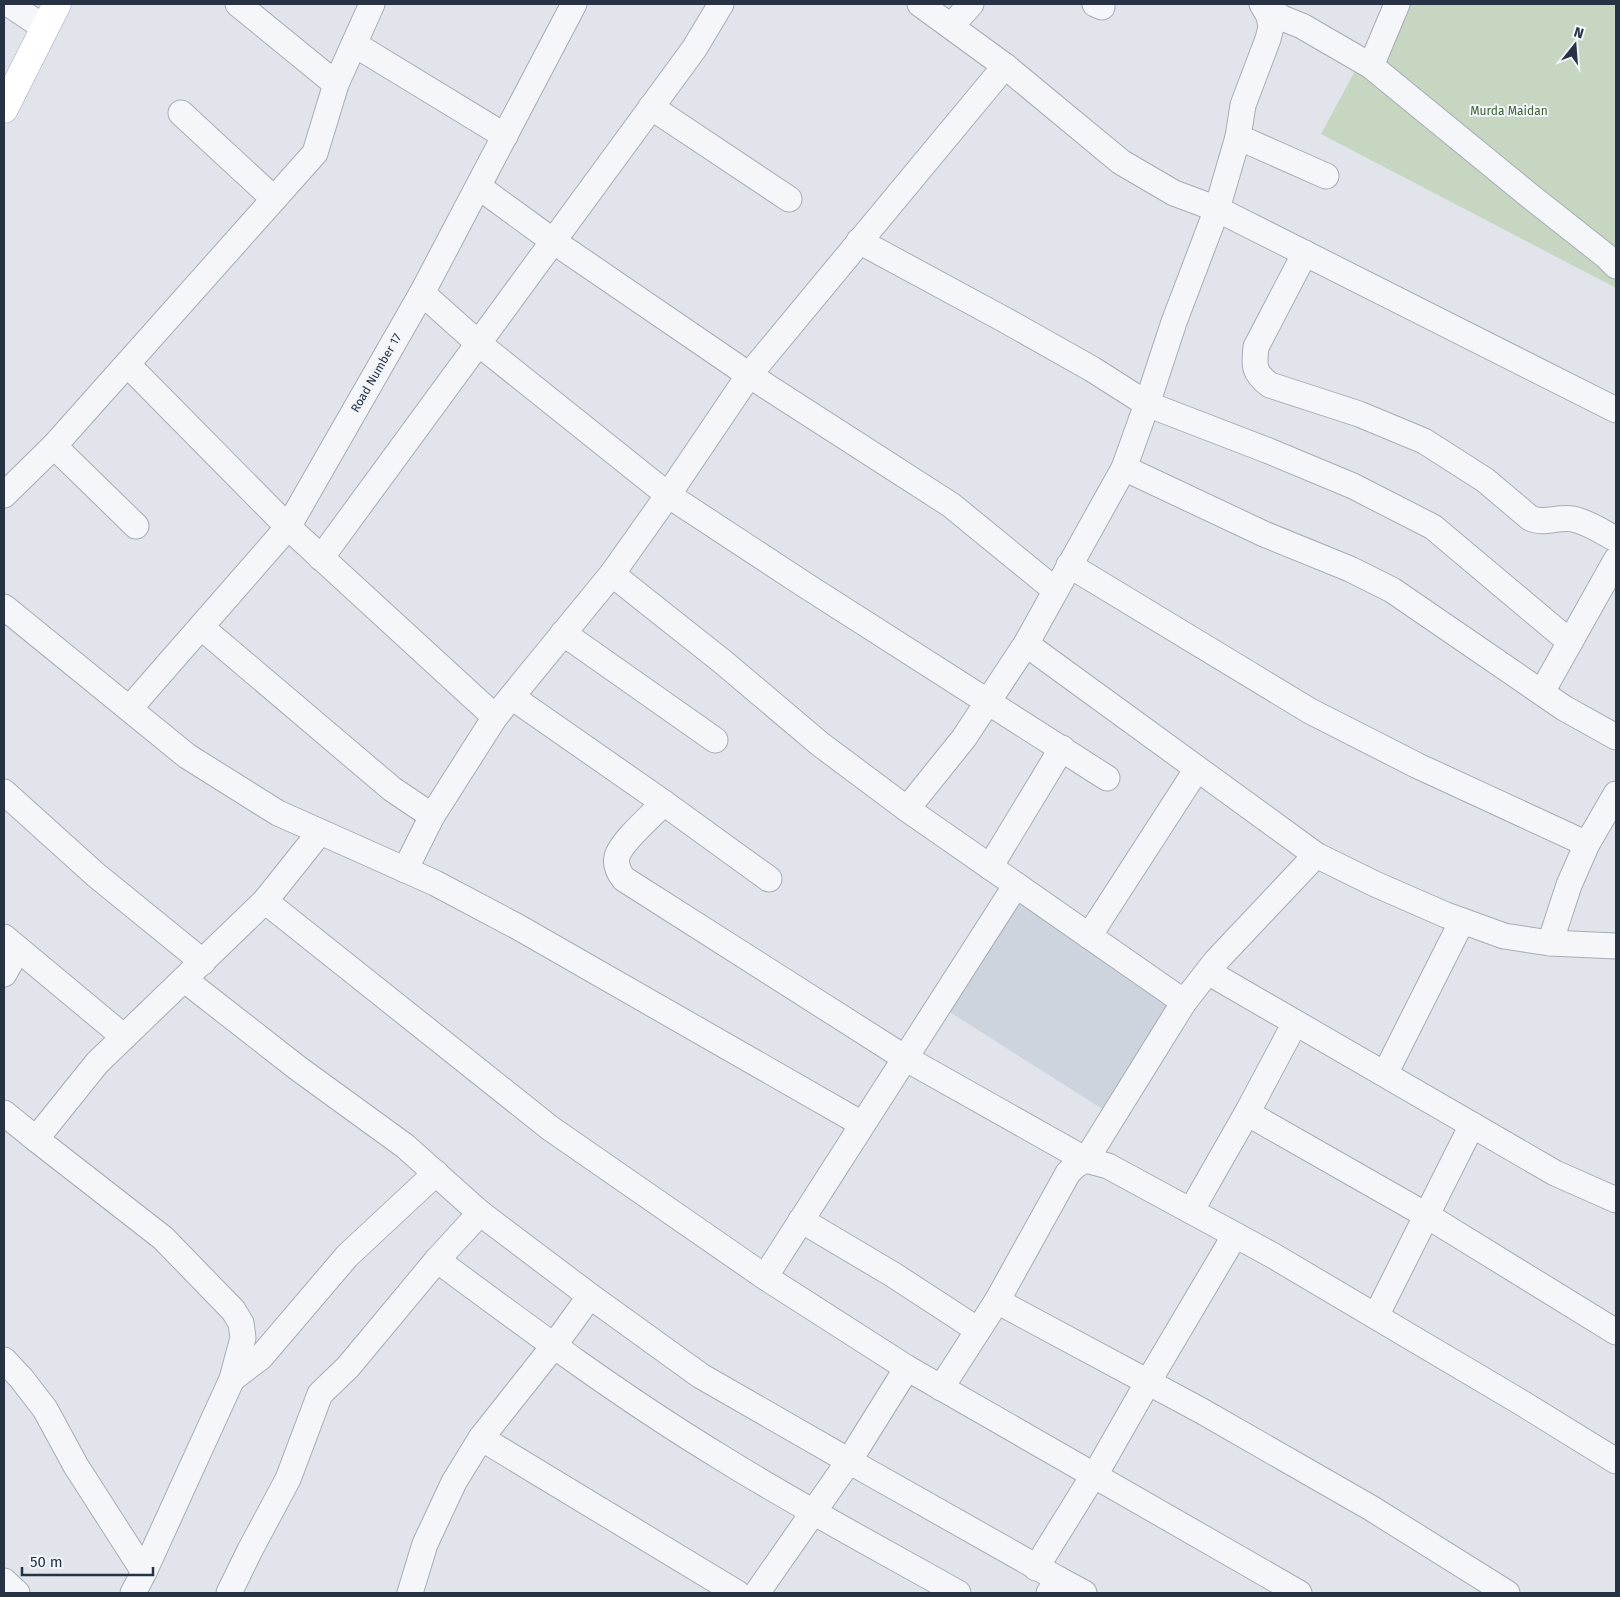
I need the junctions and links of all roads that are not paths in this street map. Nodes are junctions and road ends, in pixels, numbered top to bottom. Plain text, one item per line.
1 (9, 4) edge
2 (57, 4) edge
3 (238, 4) edge
4 (372, 4) edge
5 (574, 4) edge
6 (721, 4) edge
7 (920, 4) edge
8 (971, 4) edge
9 (1396, 4) edge
10 (1263, 5) edge
11 (951, 26) junction
12 (45, 28) junction
13 (354, 44) junction
14 (1005, 66) junction
15 (1372, 66) junction
16 (336, 84) junction
17 (651, 107) junction
18 (4, 109) edge
19 (181, 113) dead end
20 (505, 136) junction
21 (1238, 136) junction
22 (1326, 176) dead end
23 (479, 187) junction
24 (274, 199) junction
25 (789, 199) dead end
26 (1217, 208) junction
27 (553, 241) junction
28 (858, 241) junction
29 (1305, 253) junction
30 (1616, 266) edge
31 (422, 293) junction
32 (478, 344) junction
33 (128, 365) junction
34 (749, 375) junction
35 (1147, 404) junction
36 (1616, 410) edge
37 (54, 446) junction
38 (1124, 468) junction
39 (4, 495) edge
40 (668, 495) junction
41 (136, 526) dead end
42 (288, 527) junction
43 (1616, 539) edge
44 (322, 558) junction
45 (1616, 560) edge
46 (1069, 565) junction
47 (612, 574) junction
48 (1055, 590) junction
49 (4, 607) edge
50 (201, 627) junction
51 (563, 633) junction
52 (1570, 642) junction
53 (1026, 644) junction
54 (1542, 692) junction
55 (512, 697) junction
56 (989, 702) junction
57 (130, 708) junction
58 (496, 717) junction
59 (1616, 737) edge
60 (716, 740) dead end
61 (1062, 748) junction
62 (1197, 769) junction
63 (1107, 778) dead end
64 (4, 792) edge
65 (1616, 794) edge
66 (664, 803) junction
67 (907, 809) junction
68 (432, 816) junction
69 (320, 832) junction
70 (1587, 844) junction
71 (1316, 855) junction
72 (990, 867) junction
73 (405, 870) junction
74 (769, 879) dead end
75 (1016, 885) junction
76 (266, 901) junction
77 (1462, 921) junction
78 (1089, 936) junction
79 (11, 943) edge
80 (1550, 943) junction
81 (1616, 946) edge
82 (203, 962) junction
83 (1208, 972) junction
84 (4, 974) edge
85 (185, 980) junction
86 (1184, 1002) junction
87 (1295, 1023) junction
88 (124, 1037) junction
89 (905, 1058) junction
90 (1385, 1074) junction
91 (4, 1113) edge
92 (1248, 1113) junction
93 (862, 1124) junction
94 (1472, 1125) junction
95 (36, 1139) junction
96 (1086, 1160) junction
97 (436, 1173) junction
98 (1616, 1200) edge
99 (1191, 1211) junction
100 (480, 1213) junction
101 (1426, 1216) junction
102 (801, 1220) junction
103 (1235, 1235) junction
104 (437, 1260) junction
105 (765, 1277) junction
106 (590, 1296) junction
107 (997, 1301) junction
108 (1376, 1316) junction
109 (978, 1330) junction
110 (1616, 1332) edge
111 (554, 1347) junction
112 (4, 1360) edge
113 (907, 1368) junction
114 (232, 1379) junction
115 (1148, 1382) junction
116 (941, 1388) junction
117 (481, 1438) junction
118 (849, 1460) junction
119 (1616, 1461) edge
120 (1093, 1476) junction
121 (814, 1512) junction
122 (1036, 1568) junction
123 (4, 1581) edge
124 (138, 1583) edge
125 (1053, 1586) edge
126 (17, 1593) edge
127 (230, 1593) edge
128 (410, 1593) edge
129 (737, 1593) edge
130 (757, 1593) edge
131 (958, 1593) edge
132 (1084, 1593) edge
133 (1298, 1593) edge
134 (1507, 1593) edge

1 - 12 street
2 - 12 main road
3 - 16 street
4 - 13 street
5 - 20 street, Road Number 17
6 - 17 street
7 - 11 street
8 - 11 street
9 - 15 street
10 - 15 street
10 - 21 street
11 - 14 street
12 - 18 main road
13 - 16 street
13 - 20 street
14 - 26 street
14 - 28 street
15 - 30 street
16 - 24 street
17 - 25 street
17 - 27 street
19 - 24 street
20 - 23 street, Road Number 17
21 - 22 street
21 - 26 street
23 - 27 street
23 - 31 street, Road Number 17
24 - 33 street
26 - 29 street
26 - 35 street
27 - 32 street
27 - 34 street
28 - 34 street
28 - 35 street
29 - 36 street
29 - 43 street
31 - 32 street
31 - 42 street, Road Number 17
32 - 40 street
32 - 44 street
33 - 37 street
33 - 42 street
34 - 40 street
34 - 48 street
35 - 38 street
35 - 52 street
37 - 39 street
37 - 41 street
38 - 46 street
38 - 54 street
40 - 47 street
40 - 56 street
42 - 44 street
42 - 50 street, Road Number 17
44 - 58 street
45 - 52 street
46 - 48 street
46 - 70 street
47 - 51 street
47 - 67 street
48 - 53 street
49 - 57 street
50 - 57 street, Road Number 17
50 - 68 street
51 - 55 street
51 - 60 street
52 - 54 street
53 - 56 street
53 - 62 street
54 - 59 street
55 - 58 street
55 - 66 street
56 - 61 street
56 - 67 street
57 - 69 street
58 - 68 street
61 - 63 street
61 - 72 street
62 - 71 street
62 - 78 street
64 - 82 street
65 - 70 street
66 - 74 street
66 - 89 street
67 - 72 street
68 - 73 street
69 - 73 street
69 - 76 street
70 - 80 street
71 - 77 street
71 - 83 street
72 - 75 street
73 - 93 street
75 - 78 street
75 - 89 street
76 - 82 street
76 - 105 street
77 - 80 street
77 - 90 street
78 - 86 street
79 - 84 street
79 - 88 street
80 - 81 street
82 - 85 street
83 - 86 street
83 - 87 street
85 - 88 street
85 - 97 street
86 - 96 street
87 - 90 street
87 - 92 street
88 - 95 street
89 - 93 street
89 - 96 street
90 - 94 street
91 - 95 street
92 - 99 street
92 - 101 street
93 - 102 street
94 - 98 street
94 - 101 street
95 - 114 street
96 - 99 street
96 - 107 street
97 - 100 street
97 - 114 street
99 - 103 street
100 - 104 street
100 - 106 street
101 - 108 street
101 - 110 street
102 - 105 street
102 - 109 street
103 - 108 street
103 - 115 street
104 - 111 street
104 - 127 street
105 - 113 street
106 - 111 street
106 - 118 street
107 - 109 street
107 - 115 street
108 - 119 street
109 - 116 street
111 - 117 street
111 - 121 street
112 - 124 street
113 - 116 street
113 - 118 street
114 - 124 street
115 - 120 street
115 - 134 street
116 - 120 street
117 - 128 street
117 - 129 street
118 - 121 street
118 - 122 street
120 - 122 street
120 - 133 street
121 - 130 street
121 - 131 street
122 - 125 street
123 - 126 street
125 - 132 street

